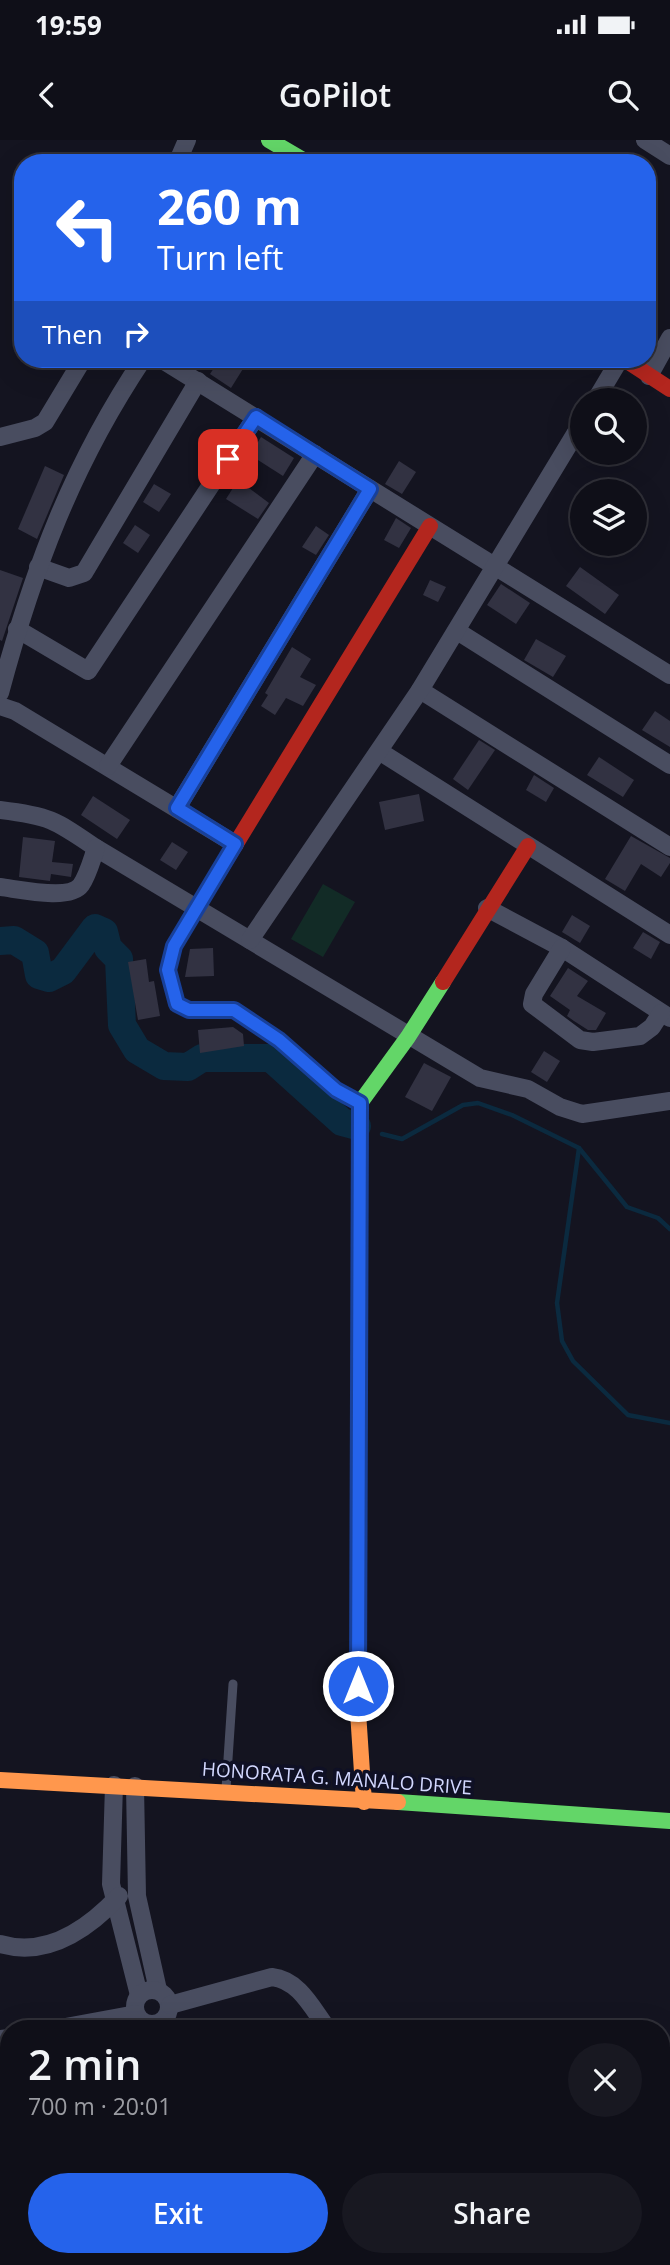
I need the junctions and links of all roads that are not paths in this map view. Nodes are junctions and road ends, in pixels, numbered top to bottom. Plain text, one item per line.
1 (270, 140) edge
2 (645, 140) edge
3 (300, 152) edge
4 (670, 156) edge
5 (670, 338) edge
6 (656, 363) edge
7 (77, 368) edge
8 (137, 368) edge
9 (176, 368) edge
10 (616, 368) edge
11 (636, 368) edge
12 (653, 368) edge
13 (649, 376) junction
14 (198, 381) junction
15 (603, 388) edge
16 (670, 388) edge
17 (256, 417) junction
18 (0, 437) edge
19 (570, 443) edge
20 (315, 454) junction
21 (370, 489) junction
22 (430, 526) junction
23 (497, 566) junction
24 (38, 567) junction
25 (17, 629) junction
26 (457, 631) junction
27 (670, 675) edge
28 (420, 690) junction
29 (0, 693) edge
30 (0, 706) edge
31 (379, 751) junction
32 (670, 765) edge
33 (108, 766) junction
34 (177, 808) junction
35 (0, 810) edge
36 (235, 844) junction
37 (528, 846) junction
38 (670, 847) edge
39 (96, 848) junction
40 (0, 887) edge
41 (198, 907) junction
42 (487, 908) junction
43 (670, 935) edge
44 (250, 940) junction
45 (562, 948) junction
46 (666, 1015) edge
47 (408, 1037) junction
48 (670, 1101) edge
49 (360, 1103) junction
50 (233, 1684) dead end
51 (0, 1780) edge
52 (114, 1786) junction
53 (135, 1786) junction
54 (226, 1791) junction
55 (364, 1802) junction
56 (670, 1821) edge
57 (137, 1876) junction
58 (114, 1901) junction
59 (0, 1944) edge
60 (158, 1990) junction
61 (139, 1995) junction
62 (136, 2014) junction
63 (172, 2016) edge
64 (103, 2020) edge
65 (140, 2020) edge
66 (321, 2020) edge

1 - 3 street
2 - 4 street
5 - 6 street
7 - 18 street
8 - 24 street
9 - 14 street
10 - 15 street
11 - 13 street
12 - 13 street
13 - 16 street
14 - 17 street
14 - 24 street
17 - 20 street
17 - 25 street
19 - 23 street
20 - 21 street
20 - 33 street
21 - 22 street
21 - 34 street
22 - 23 street
22 - 36 street
23 - 26 street
23 - 27 street
24 - 25 street
25 - 29 street
26 - 28 street
26 - 32 street
28 - 31 street
28 - 38 street
30 - 33 street
31 - 37 street
31 - 44 street
33 - 34 street
34 - 36 street
35 - 39 street
36 - 41 street
37 - 42 street
37 - 43 street
39 - 40 street
39 - 41 street
41 - 44 street
41 - 49 street
42 - 45 street
42 - 47 street
44 - 47 street
45 - 46 street
45 - 46 street
47 - 48 street
47 - 49 street
49 - 55 street
50 - 54 lane
51 - 52 street, HONORATA G. MANALO DRIVE
52 - 53 street, HONORATA G. MANALO DRIVE
52 - 58 street
53 - 54 street, HONORATA G. MANALO DRIVE
53 - 57 street
54 - 55 street, HONORATA G. MANALO DRIVE
55 - 56 street, HONORATA G. MANALO DRIVE
57 - 58 street
57 - 60 street
58 - 59 street
58 - 61 street
60 - 61 street
60 - 63 street
61 - 62 street
62 - 64 street
62 - 65 street
63 - 66 street

